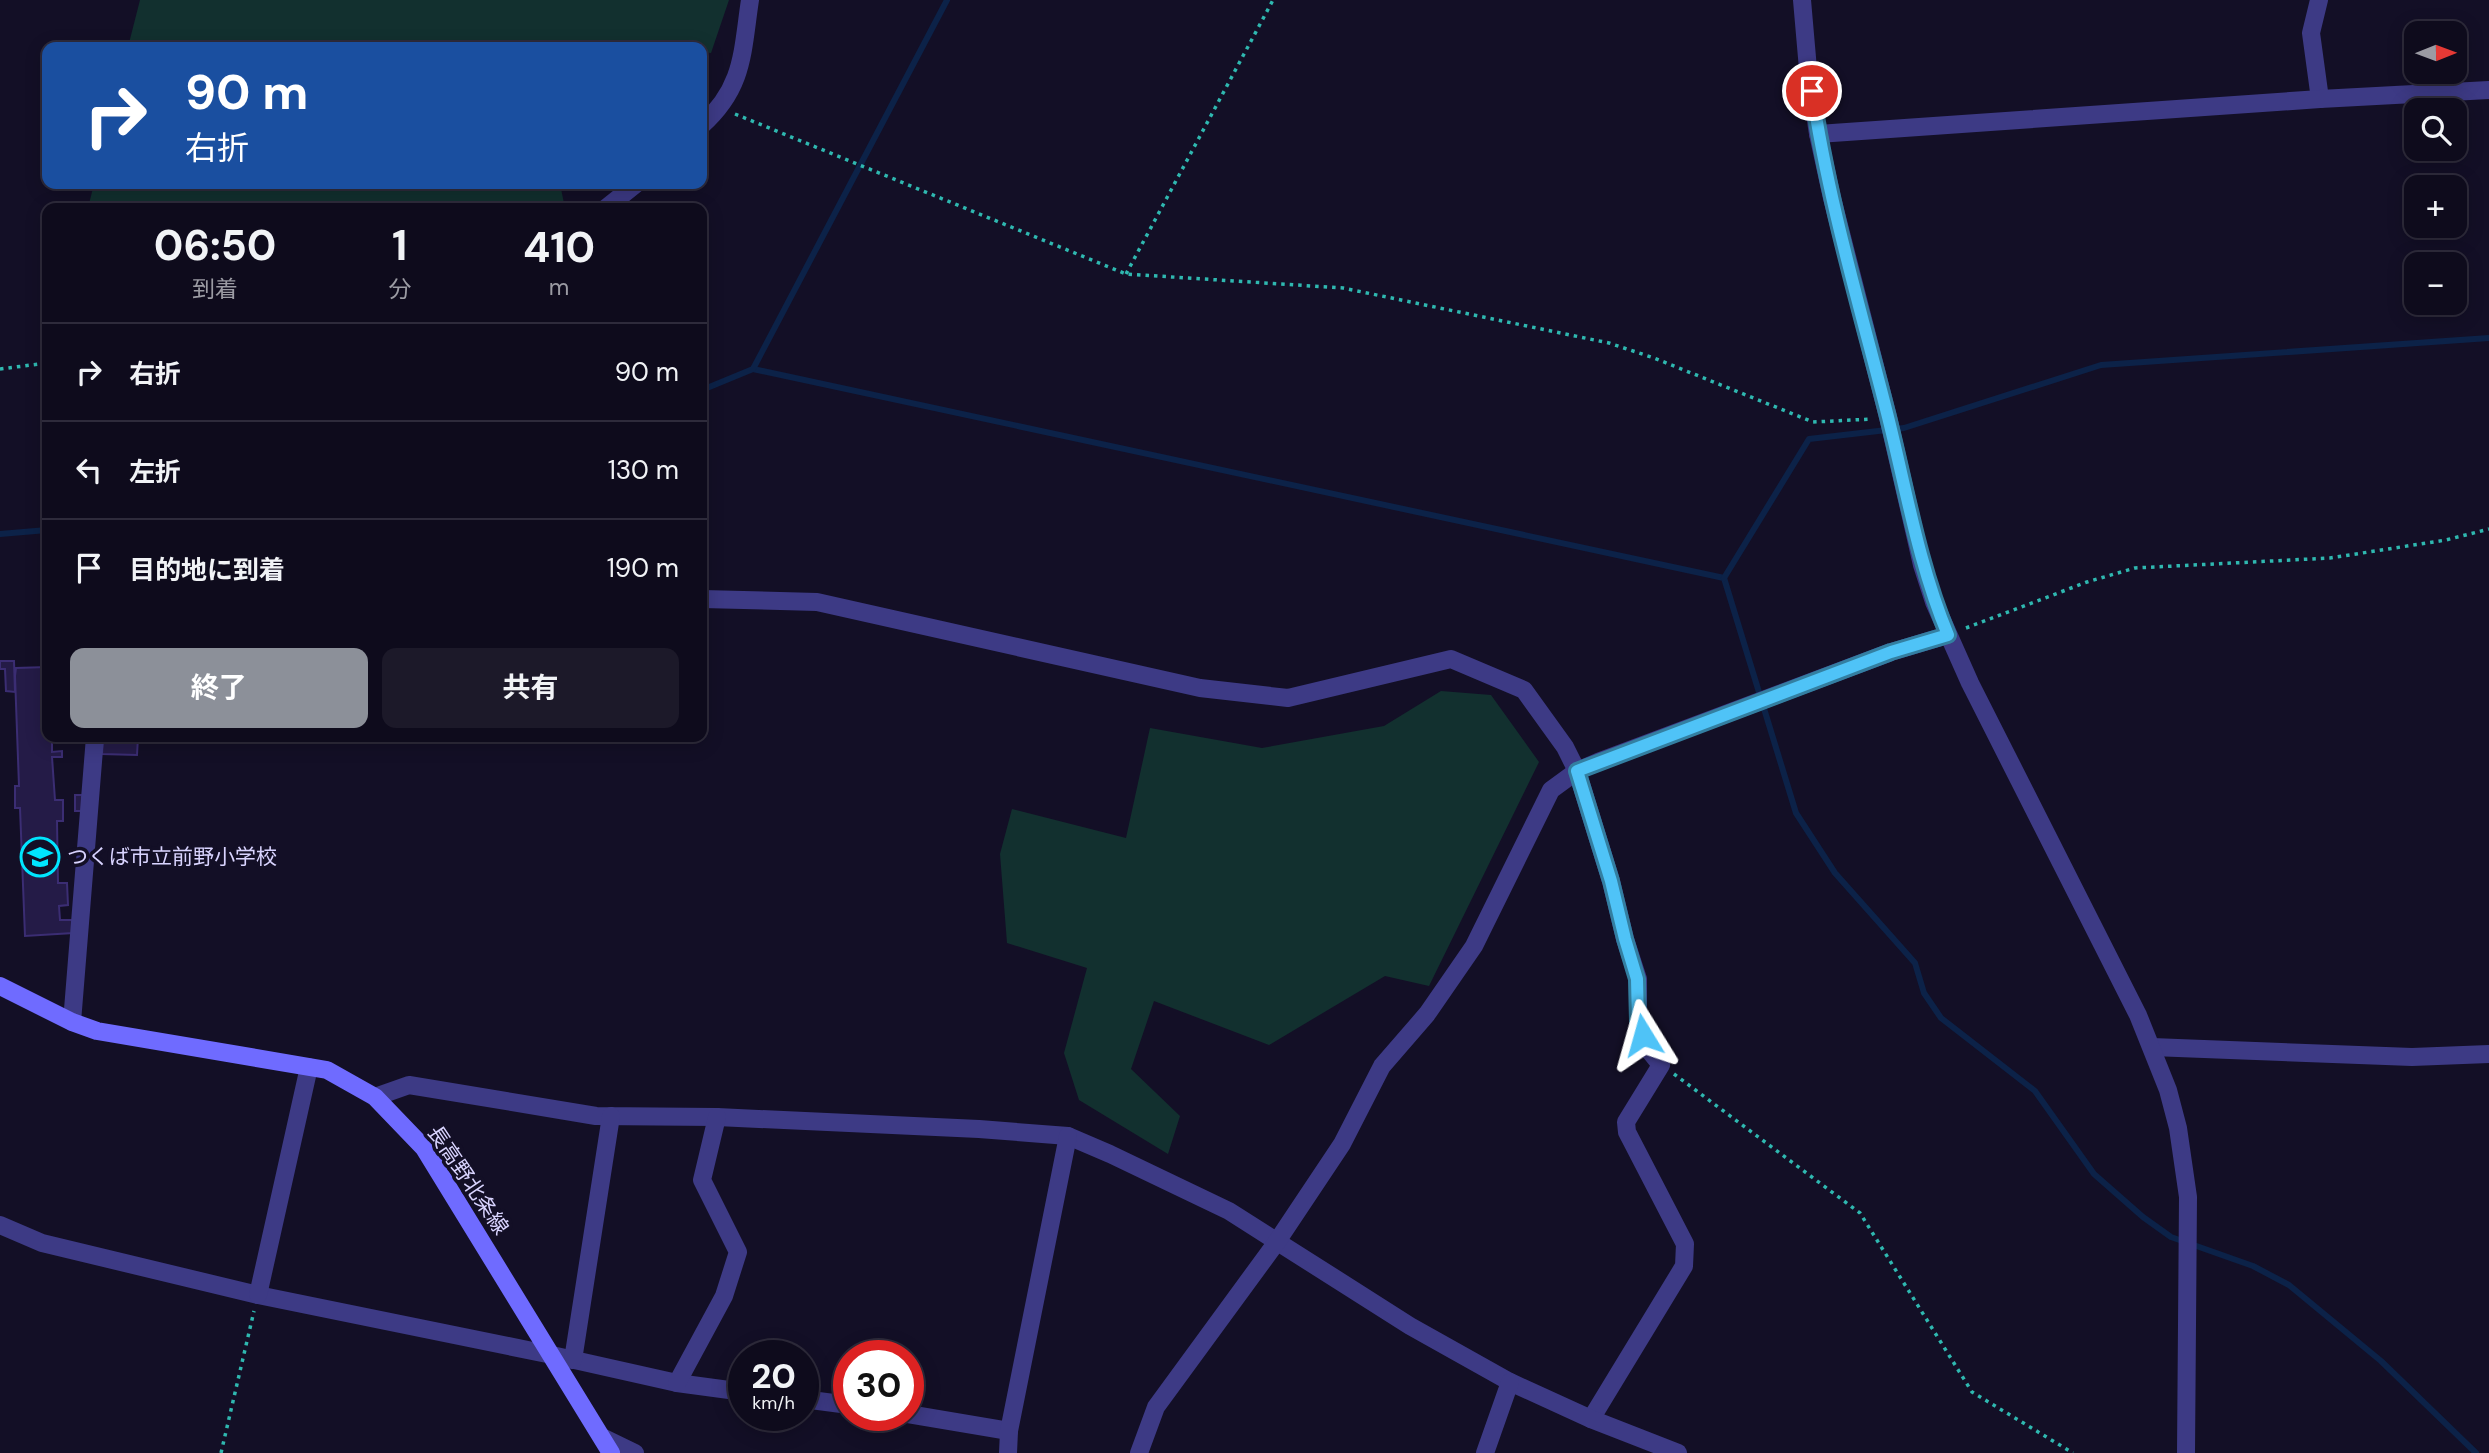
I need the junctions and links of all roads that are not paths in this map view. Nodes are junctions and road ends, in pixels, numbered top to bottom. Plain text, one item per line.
1 (750, 0) edge
2 (1802, 0) edge
3 (2319, 0) edge
4 (2489, 90) edge
5 (2320, 99) junction
6 (707, 120) edge
7 (1818, 134) junction
8 (630, 189) edge
9 (612, 203) edge
10 (707, 599) edge
11 (1948, 635) junction
12 (95, 742) edge
13 (1577, 771) junction
14 (0, 986) edge
15 (72, 1022) junction
16 (2152, 1047) junction
17 (2489, 1054) edge
18 (309, 1067) junction
19 (375, 1097) junction
20 (611, 1116) junction
21 (716, 1117) junction
22 (1068, 1136) junction
23 (0, 1225) edge
24 (1276, 1243) junction
25 (258, 1295) junction
26 (552, 1355) junction
27 (573, 1360) junction
28 (1510, 1382) junction
29 (677, 1383) junction
30 (728, 1390) edge
31 (924, 1417) edge
32 (1591, 1419) junction
33 (1009, 1431) junction
34 (606, 1445) edge
35 (635, 1453) edge
36 (1008, 1453) edge
37 (1139, 1453) edge
38 (1485, 1453) edge
39 (1678, 1453) edge
40 (2186, 1453) edge

1 - 6 street
2 - 7 street
3 - 5 street
4 - 5 street
5 - 7 street
7 - 11 street
8 - 9 street
10 - 13 street
11 - 13 street
11 - 16 street
12 - 15 street
13 - 24 street
13 - 32 street
14 - 15 main road, 長高野北条線
15 - 18 main road, 長高野北条線
16 - 17 street
16 - 40 street
18 - 19 main road, 長高野北条線
18 - 25 street
19 - 20 street
19 - 26 main road, 長高野北条線
20 - 21 street
20 - 27 street
21 - 22 street
21 - 29 street
22 - 24 street
22 - 33 street
23 - 25 street
24 - 28 street
24 - 37 street
25 - 26 street
26 - 27 street
26 - 34 main road, 長高野北条線
27 - 29 street
28 - 32 street
28 - 38 street
29 - 30 street
31 - 33 street
32 - 39 street
33 - 36 street
34 - 35 street

